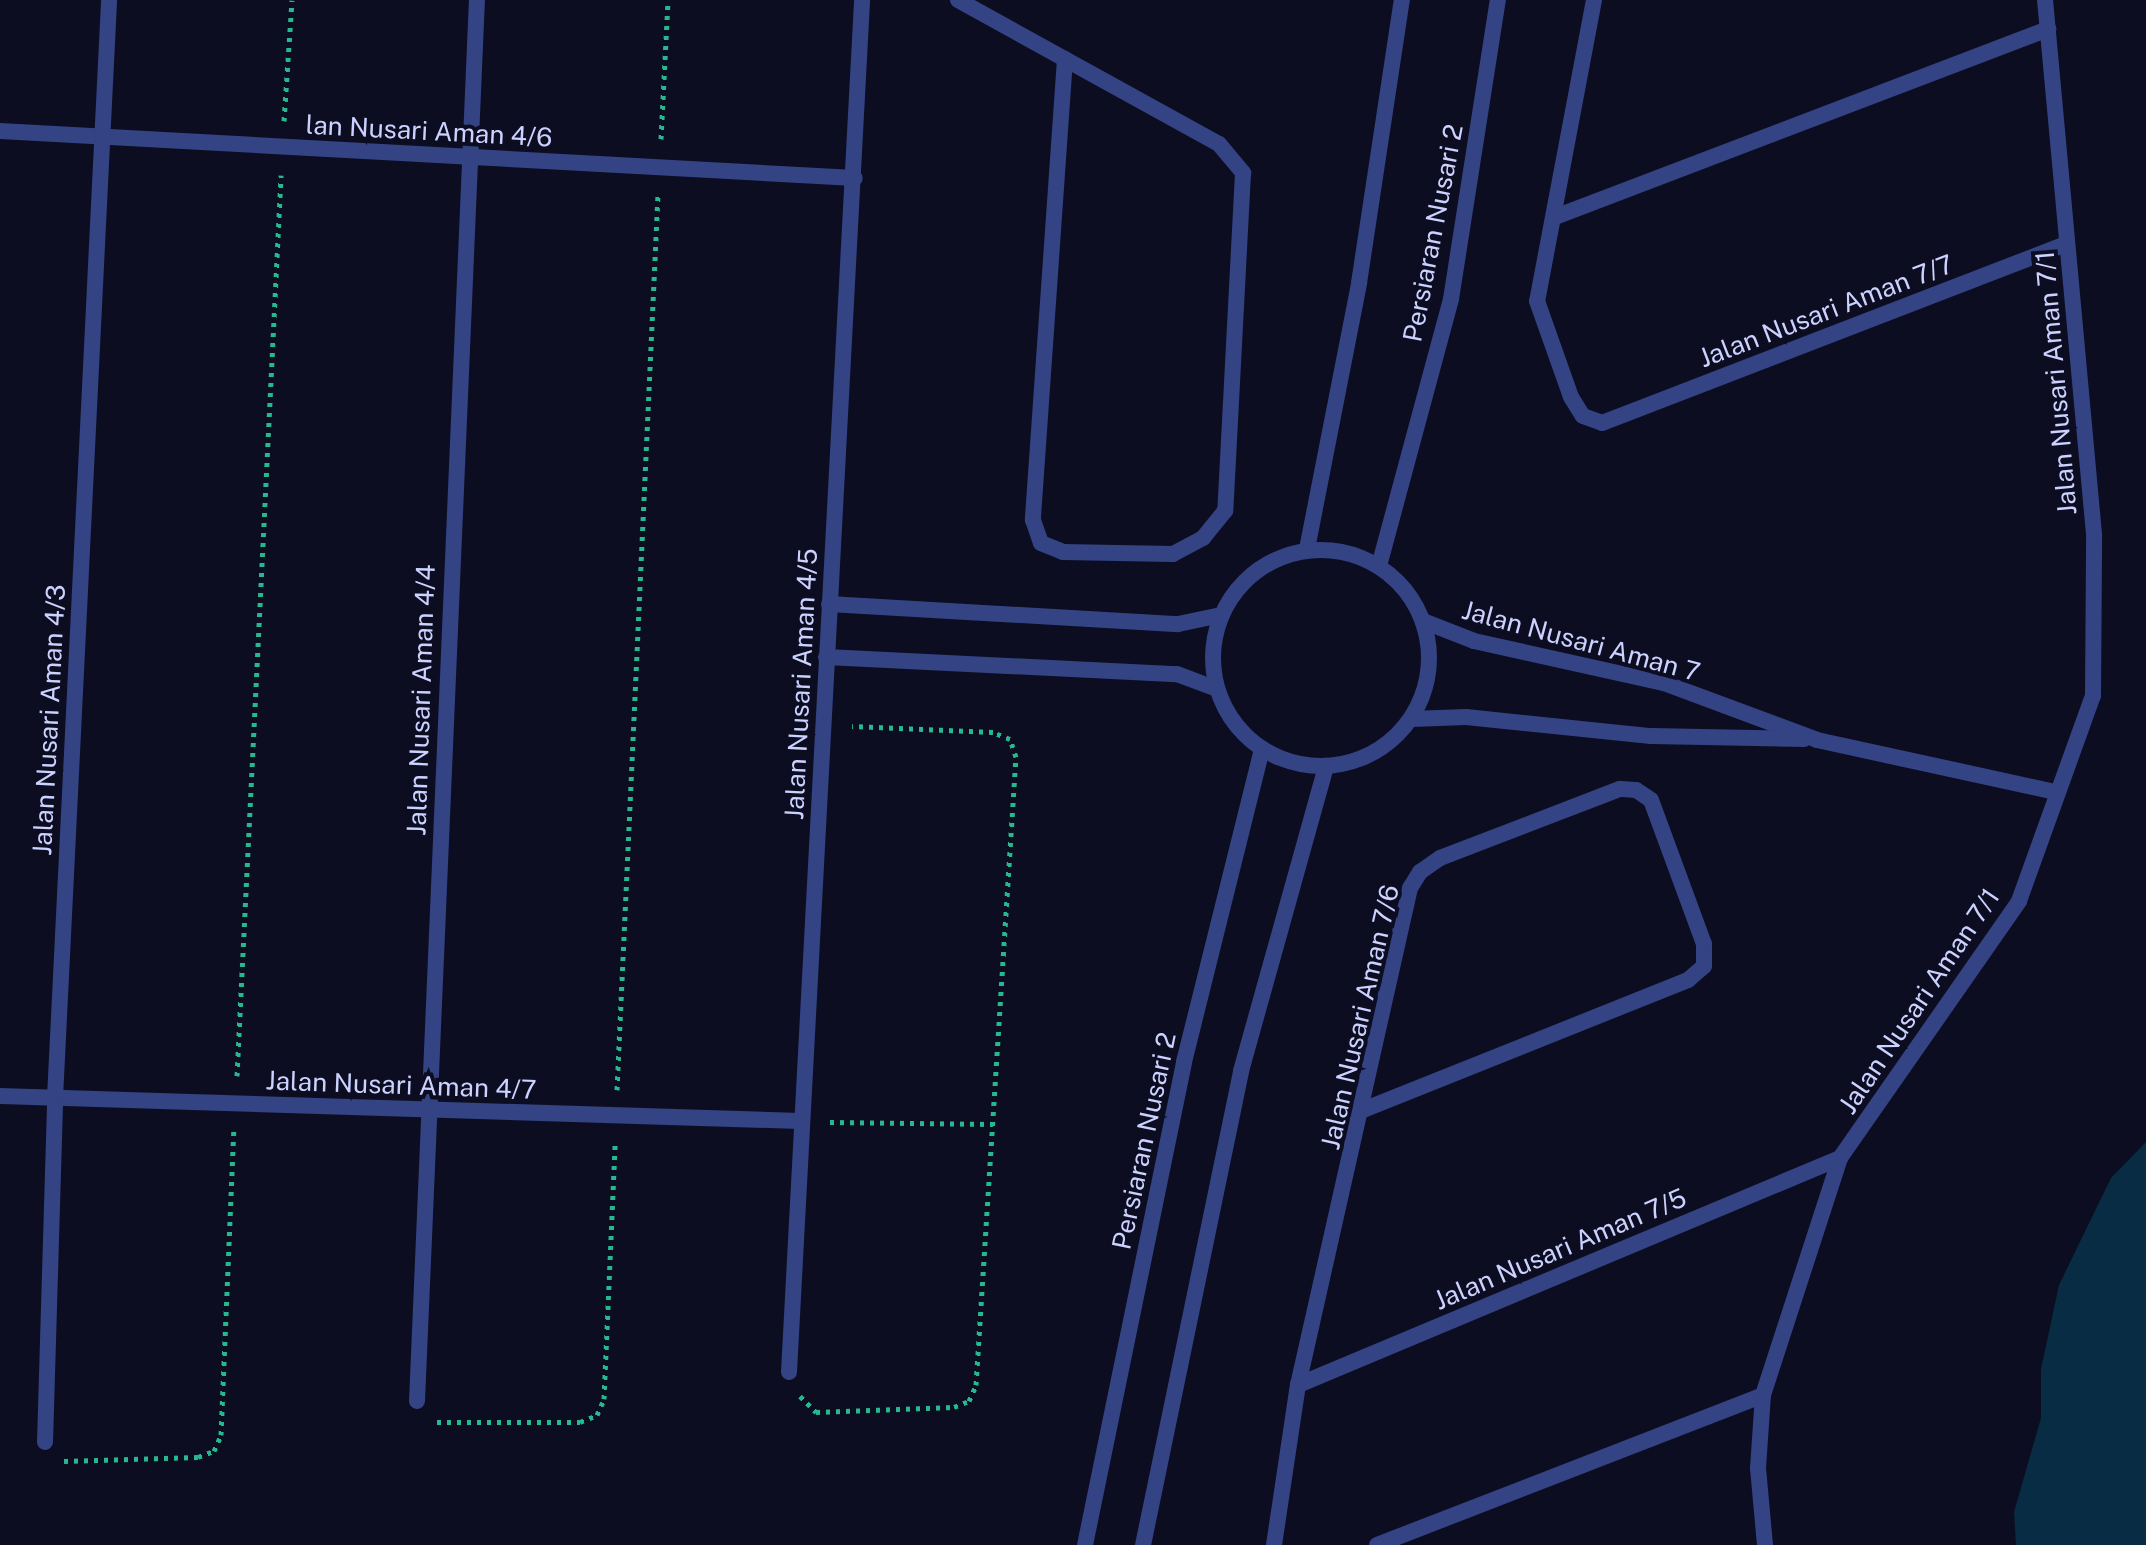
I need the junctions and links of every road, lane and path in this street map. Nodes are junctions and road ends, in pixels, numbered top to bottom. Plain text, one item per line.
1 (109, 0) edge
2 (292, 0) edge
3 (477, 0) edge
4 (668, 0) edge
5 (862, 0) edge
6 (958, 0) edge
7 (1402, 0) edge
8 (1498, 0) edge
9 (1594, 0) edge
10 (2045, 0) edge
11 (2048, 29) junction
12 (1065, 59) junction
13 (0, 131) edge
14 (102, 137) junction
15 (282, 147) junction
16 (468, 157) junction
17 (659, 167) junction
18 (855, 178) junction
19 (1555, 217) junction
20 (2067, 244) junction
21 (1307, 549) junction
22 (1379, 566) junction
23 (829, 604) junction
24 (1221, 615) junction
25 (1423, 621) junction
26 (826, 657) junction
27 (1217, 689) junction
28 (1411, 719) junction
29 (823, 724) junction
30 (1817, 740) junction
31 (1262, 749) junction
32 (1326, 766) junction
33 (2056, 792) junction
34 (0, 1096) edge
35 (55, 1098) junction
36 (235, 1104) junction
37 (428, 1110) junction
38 (1363, 1110) junction
39 (616, 1116) junction
40 (800, 1121) junction
41 (993, 1124) junction
42 (1840, 1158) junction
43 (789, 1372) joint
44 (1298, 1385) junction
45 (1763, 1395) junction
46 (417, 1401) joint
47 (45, 1442) joint
48 (1085, 1545) edge
49 (1143, 1545) edge
50 (1274, 1545) edge
51 (1377, 1545) edge
52 (1765, 1545) edge

1 - 14 street, Jalan Nusari Aman 4/3
2 - 15 path
3 - 16 street, Jalan Nusari Aman 4/4
4 - 17 path
5 - 18 street, Jalan Nusari Aman 4/5
6 - 12 street
7 - 21 street
8 - 22 street, Persiaran Nusari 2
9 - 19 street
10 - 11 street, Jalan Nusari Aman 7/1
11 - 19 street
11 - 20 street, Jalan Nusari Aman 7/1
12 - 12 street
13 - 14 street, lan Nusari Aman 4/6
14 - 15 street, lan Nusari Aman 4/6
14 - 35 street, Jalan Nusari Aman 4/3
15 - 16 street, lan Nusari Aman 4/6
15 - 36 path
16 - 17 street, lan Nusari Aman 4/6
16 - 37 street, Jalan Nusari Aman 4/4
17 - 18 street, lan Nusari Aman 4/6
17 - 39 path
18 - 23 street, Jalan Nusari Aman 4/5
19 - 20 street, Jalan Nusari Aman 7/7
20 - 33 street, Jalan Nusari Aman 7/1
21 - 22 street
21 - 24 street
22 - 25 street
23 - 24 street
23 - 26 street, Jalan Nusari Aman 4/5
24 - 27 street
25 - 28 street
25 - 30 street, Jalan Nusari Aman 7
26 - 27 street
26 - 29 street, Jalan Nusari Aman 4/5
27 - 31 street
28 - 30 street, Jalan Nusari Aman 7
28 - 32 street
29 - 40 street, Jalan Nusari Aman 4/5
29 - 41 path
30 - 33 street, Jalan Nusari Aman 7
31 - 32 street
31 - 48 street, Persiaran Nusari 2
32 - 49 street
33 - 42 street, Jalan Nusari Aman 7/1
34 - 35 street, Jalan Nusari Aman 4/7
35 - 36 street, Jalan Nusari Aman 4/7
35 - 47 street, Jalan Nusari Aman 4/3
36 - 37 street, Jalan Nusari Aman 4/7
36 - 47 path
37 - 39 street, Jalan Nusari Aman 4/7
37 - 46 street, Jalan Nusari Aman 4/4
38 - 38 street, Jalan Nusari Aman 7/6
38 - 44 street, Jalan Nusari Aman 7/6
39 - 40 street, Jalan Nusari Aman 4/7
39 - 46 path
40 - 41 path
40 - 43 street, Jalan Nusari Aman 4/5
41 - 43 path
42 - 44 street, Jalan Nusari Aman 7/5
42 - 45 street, Jalan Nusari Aman 7/1
44 - 50 street, Jalan Nusari Aman 7/6
45 - 51 street
45 - 52 street, Jalan Nusari Aman 7/1

